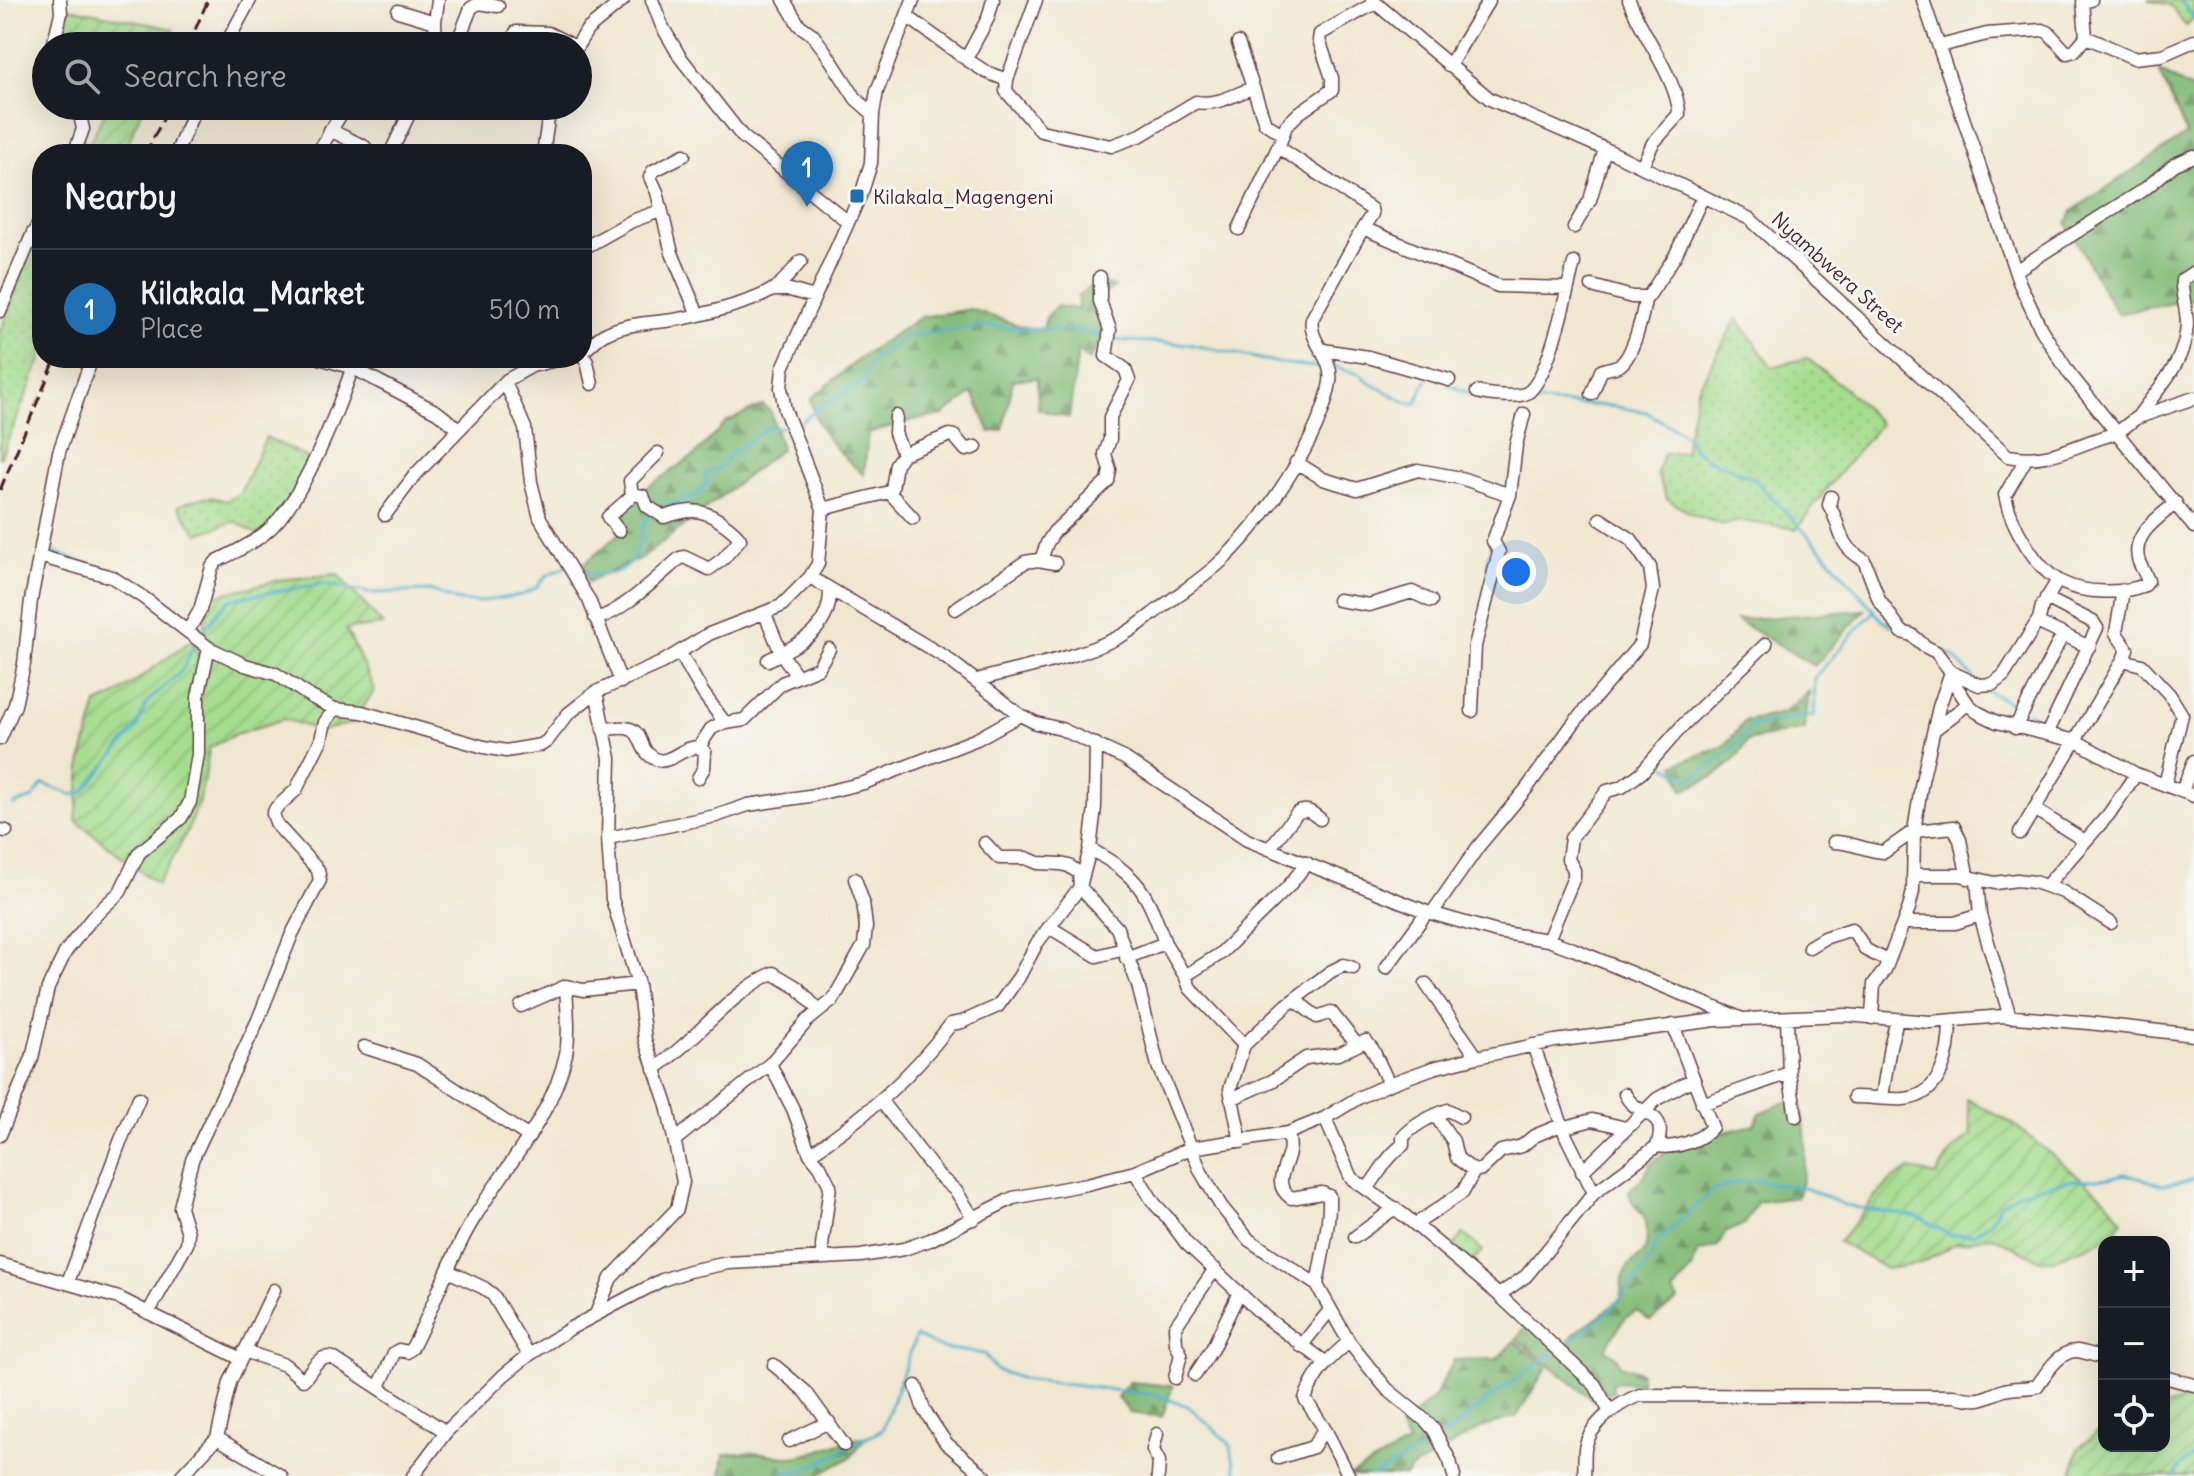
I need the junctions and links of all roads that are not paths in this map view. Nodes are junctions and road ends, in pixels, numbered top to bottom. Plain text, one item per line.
1 (60, 0) edge
2 (250, 0) edge
3 (438, 0) edge
4 (623, 0) edge
5 (652, 0) edge
6 (784, 0) edge
7 (913, 0) edge
8 (993, 0) edge
9 (1036, 0) edge
10 (1489, 0) edge
11 (1629, 0) edge
12 (1923, 0) edge
13 (2086, 1) edge
14 (1374, 2) edge
15 (498, 6) dead end
16 (398, 11) dead end
17 (908, 17) junction
18 (435, 22) junction
19 (56, 32) edge
20 (233, 32) edge
21 (435, 32) edge
22 (462, 32) edge
23 (586, 32) edge
24 (2086, 37) junction
25 (2194, 41) edge
26 (1238, 43) dead end
27 (1940, 46) junction
28 (966, 59) junction
29 (1449, 66) junction
30 (1007, 80) junction
31 (1252, 88) junction
32 (873, 114) junction
33 (81, 120) edge
34 (190, 120) edge
35 (337, 120) edge
36 (406, 120) edge
37 (548, 120) edge
38 (330, 130) junction
39 (1280, 140) junction
40 (78, 144) edge
41 (180, 144) edge
42 (322, 144) edge
43 (357, 144) edge
44 (395, 144) edge
45 (544, 144) edge
46 (1605, 149) junction
47 (684, 155) dead end
48 (2194, 156) edge
49 (1642, 166) junction
50 (1703, 196) junction
51 (660, 211) junction
52 (847, 221) junction
53 (1574, 227) dead end
54 (1363, 228) junction
55 (1239, 229) dead end
56 (32, 235) edge
57 (592, 244) edge
58 (801, 261) dead end
59 (1574, 263) dead end
60 (2015, 271) junction
61 (2194, 272) edge
62 (1100, 277) dead end
63 (1592, 286) dead end
64 (1568, 288) junction
65 (774, 290) junction
66 (814, 297) junction
67 (1645, 297) junction
68 (0, 311) edge
69 (698, 315) junction
70 (592, 344) edge
71 (1323, 350) junction
72 (88, 368) edge
73 (352, 368) edge
74 (362, 368) edge
75 (529, 368) edge
76 (588, 368) edge
77 (1449, 380) dead end
78 (505, 382) junction
79 (592, 384) dead end
80 (1477, 392) dead end
81 (1592, 394) dead end
82 (2194, 398) edge
83 (1524, 414) dead end
84 (896, 416) dead end
85 (2136, 418) junction
86 (459, 429) junction
87 (2117, 433) junction
88 (976, 447) dead end
89 (658, 453) dead end
90 (903, 454) junction
91 (2026, 459) junction
92 (1296, 462) junction
93 (889, 492) junction
94 (632, 495) junction
95 (1510, 495) junction
96 (1831, 497) dead end
97 (2176, 503) junction
98 (823, 509) junction
99 (385, 515) dead end
100 (913, 518) dead end
101 (2191, 518) edge
102 (1600, 519) dead end
103 (619, 531) dead end
104 (39, 556) junction
105 (1041, 560) junction
106 (1055, 563) dead end
107 (810, 577) junction
108 (2058, 580) junction
109 (830, 589) junction
110 (2123, 590) junction
111 (2046, 598) junction
112 (1338, 600) dead end
113 (1431, 601) dead end
114 (955, 609) dead end
115 (765, 614) junction
116 (595, 618) junction
117 (2037, 622) junction
118 (188, 631) junction
119 (2063, 634) junction
120 (1766, 644) dead end
121 (2089, 647) junction
122 (209, 648) junction
123 (829, 649) dead end
124 (680, 653) junction
125 (781, 653) junction
126 (768, 660) dead end
127 (2123, 660) junction
128 (1950, 674) junction
129 (797, 676) junction
130 (977, 680) junction
131 (621, 682) junction
132 (596, 692) junction
133 (1968, 704) junction
134 (335, 709) junction
135 (1472, 711) dead end
136 (1020, 715) junction
137 (725, 723) junction
138 (2015, 728) junction
139 (1935, 729) junction
140 (603, 730) junction
141 (2047, 734) junction
142 (0, 739) edge
143 (2076, 741) junction
144 (1096, 744) junction
145 (699, 747) junction
146 (2194, 761) edge
147 (2136, 774) junction
148 (698, 778) dead end
149 (2165, 785) junction
150 (2188, 794) edge
151 (2034, 809) junction
152 (1320, 819) dead end
153 (1914, 831) junction
154 (2020, 833) dead end
155 (608, 838) junction
156 (2085, 841) junction
157 (1834, 842) dead end
158 (985, 843) dead end
159 (1090, 849) junction
160 (1269, 849) junction
161 (1307, 863) junction
162 (1913, 875) junction
163 (855, 879) dead end
164 (1972, 879) junction
165 (2047, 885) junction
166 (1080, 887) junction
167 (1430, 912) junction
168 (1980, 915) junction
169 (1905, 923) junction
170 (2111, 923) dead end
171 (1049, 927) junction
172 (1548, 940) junction
173 (1165, 943) junction
174 (1809, 947) dead end
175 (1125, 953) junction
176 (1888, 961) junction
177 (1353, 968) dead end
178 (1386, 968) dead end
179 (1185, 975) junction
180 (638, 984) junction
181 (1426, 984) dead end
182 (566, 986) junction
183 (1295, 1000) junction
184 (521, 1006) dead end
185 (819, 1011) junction
186 (2010, 1017) junction
187 (1872, 1018) junction
188 (1743, 1019) junction
189 (1787, 1019) junction
190 (1897, 1020) junction
191 (1950, 1021) junction
192 (1673, 1025) junction
193 (2194, 1035) edge
194 (1244, 1045) junction
195 (1357, 1045) junction
196 (1533, 1045) junction
197 (364, 1047) dead end
198 (1477, 1057) junction
199 (770, 1064) junction
200 (654, 1069) junction
201 (1789, 1073) junction
202 (1693, 1079) junction
203 (1389, 1084) junction
204 (1625, 1094) dead end
205 (1854, 1097) dead end
206 (1882, 1097) junction
207 (139, 1098) dead end
208 (1231, 1099) junction
209 (881, 1101) junction
210 (1702, 1104) junction
211 (1644, 1111) junction
212 (1435, 1115) junction
213 (1796, 1116) dead end
214 (1461, 1117) dead end
215 (1325, 1118) junction
216 (1562, 1126) junction
217 (1626, 1128) junction
218 (1288, 1133) junction
219 (0, 1135) edge
220 (529, 1137) junction
221 (675, 1140) junction
222 (1241, 1142) junction
223 (1657, 1146) junction
224 (1191, 1148) junction
225 (810, 1154) junction
226 (1474, 1171) junction
227 (1135, 1172) junction
228 (1582, 1172) junction
229 (1367, 1189) junction
230 (1594, 1193) junction
231 (1395, 1208) junction
232 (974, 1219) junction
233 (1416, 1224) junction
234 (1355, 1237) dead end
235 (823, 1258) junction
236 (0, 1264) edge
237 (1215, 1269) junction
238 (448, 1271) junction
239 (68, 1282) junction
240 (1317, 1285) junction
241 (274, 1290) dead end
242 (1239, 1293) junction
243 (1499, 1295) junction
244 (1330, 1310) junction
245 (148, 1313) junction
246 (596, 1314) junction
247 (1216, 1341) junction
248 (1349, 1342) junction
249 (1301, 1346) junction
250 (1181, 1354) junction
251 (242, 1355) junction
252 (529, 1355) junction
253 (2098, 1356) edge
254 (1325, 1362) junction
255 (774, 1365) dead end
256 (1195, 1375) dead end
257 (1175, 1378) dead end
258 (2170, 1379) edge
259 (2194, 1385) edge
260 (916, 1386) dead end
261 (379, 1387) junction
262 (1610, 1412) junction
263 (829, 1422) junction
264 (1324, 1429) junction
265 (446, 1432) junction
266 (1157, 1434) dead end
267 (217, 1438) junction
268 (789, 1441) dead end
269 (844, 1445) dead end
270 (1278, 1458) dead end
271 (181, 1476) edge
272 (281, 1476) edge
273 (413, 1476) edge
274 (985, 1476) edge
275 (1158, 1476) edge
276 (1349, 1476) edge
277 (1454, 1476) edge
278 (1584, 1476) edge

1 - 19 street
2 - 20 street
3 - 18 street
4 - 23 street
5 - 52 street
6 - 32 street
7 - 17 street
8 - 28 street
9 - 30 street
10 - 29 street
11 - 49 street
12 - 27 street
13 - 24 street
14 - 29 street, Nyambwera Street
14 - 39 street
15 - 22 street
16 - 18 street
17 - 28 street
17 - 32 street
18 - 21 street
24 - 25 street
24 - 27 street
26 - 31 street
27 - 60 street
28 - 30 street
29 - 46 street, Nyambwera Street
30 - 31 street
31 - 39 street
32 - 52 street
33 - 40 street
34 - 41 street
35 - 38 street
36 - 44 street
37 - 45 street
38 - 42 street
38 - 43 street
39 - 54 street
39 - 55 street
46 - 49 street, Nyambwera Street
46 - 53 street
47 - 51 street
48 - 60 street
49 - 50 street, Nyambwera Street
50 - 67 street
50 - 91 street, Nyambwera Street
51 - 57 street
51 - 69 street
52 - 66 street
54 - 64 street
54 - 71 street
56 - 68 street
58 - 65 street
59 - 64 street
60 - 87 street
61 - 85 street
62 - 105 street
63 - 67 street
64 - 80 street
65 - 66 street
65 - 69 street
66 - 98 street
67 - 81 street
69 - 70 street
71 - 77 street
71 - 92 street
72 - 104 street
73 - 118 street
74 - 86 street
75 - 78 street
76 - 79 street
78 - 86 street
78 - 116 street
82 - 85 street
83 - 95 street
84 - 90 street
85 - 87 street
86 - 99 street
87 - 91 street
87 - 97 street
88 - 90 street
89 - 94 street
90 - 93 street
91 - 108 street
92 - 95 street
92 - 130 street
93 - 98 street
93 - 100 street
94 - 103 street
94 - 116 street
95 - 135 street
96 - 128 street
97 - 101 street
97 - 110 street
98 - 107 street
102 - 167 street
104 - 118 street
104 - 142 street
105 - 106 street
105 - 114 street
107 - 109 street
107 - 115 street
108 - 110 street
108 - 111 street
109 - 125 street
109 - 130 street
110 - 127 street
111 - 117 street
111 - 121 street
112 - 113 street
115 - 124 street
115 - 125 street
116 - 131 street
117 - 119 street
117 - 128 street
118 - 122 street
119 - 121 street
119 - 138 street
120 - 172 street
121 - 141 street
122 - 134 street
122 - 219 street
123 - 129 street
124 - 131 street
124 - 137 street
125 - 126 street
125 - 129 street
127 - 143 street
127 - 149 street
128 - 133 street
128 - 139 street
129 - 137 street
130 - 136 street
131 - 132 street
132 - 134 street
132 - 140 street
133 - 138 street
133 - 139 street
134 - 245 street
136 - 144 street
136 - 155 street
137 - 145 street
138 - 141 street
139 - 153 street
140 - 145 street
140 - 155 street
141 - 143 street
143 - 147 street
143 - 151 street
144 - 159 street
144 - 160 street
145 - 148 street
146 - 150 street
147 - 149 street
147 - 156 street
149 - 150 street
151 - 154 street
151 - 156 street
152 - 160 street
153 - 157 street
153 - 162 street
153 - 164 street
155 - 180 street
156 - 165 street
158 - 166 street
159 - 166 street
159 - 173 street
160 - 161 street
161 - 167 street
161 - 179 street
162 - 164 street
162 - 169 street
163 - 185 street
164 - 165 street
164 - 168 street
165 - 170 street
166 - 171 street
166 - 175 street
167 - 172 street
167 - 178 street
168 - 169 street
168 - 186 street
169 - 176 street
171 - 175 street
171 - 209 street
172 - 188 street
173 - 175 street
173 - 179 street
174 - 176 street
175 - 224 street
176 - 187 street
177 - 183 street
179 - 194 street
180 - 182 street
180 - 200 street
181 - 198 street
182 - 184 street
182 - 220 street
183 - 194 street
183 - 195 street
185 - 199 street
185 - 200 street
186 - 191 street
186 - 193 street
187 - 189 street
187 - 190 street
188 - 189 street
188 - 192 street
189 - 201 street
190 - 191 street
190 - 206 street
191 - 206 street
192 - 196 street
192 - 202 street
194 - 208 street
195 - 203 street
195 - 208 street
196 - 198 street
196 - 216 street
197 - 220 street
198 - 203 street
199 - 221 street
199 - 225 street
200 - 221 street
201 - 210 street
201 - 213 street
202 - 210 street
202 - 211 street
203 - 215 street
204 - 211 street
205 - 206 street
207 - 239 street
208 - 222 street
209 - 225 street
209 - 232 street
210 - 223 street
211 - 217 street
211 - 223 street
212 - 214 street
212 - 226 street
212 - 229 street
215 - 218 street
215 - 229 street
216 - 217 street
216 - 226 street
216 - 228 street
217 - 228 street
218 - 222 street
218 - 240 street
220 - 238 street
221 - 246 street
222 - 224 street
223 - 230 street
224 - 227 street
224 - 240 street
225 - 235 street
226 - 233 street
227 - 232 street
227 - 237 street
228 - 230 street
229 - 231 street
230 - 243 street
231 - 233 street
231 - 234 street
232 - 235 street
233 - 243 street
235 - 246 street
236 - 239 street
237 - 242 street
237 - 250 street
238 - 252 street
238 - 261 street
239 - 245 street
240 - 244 street
241 - 251 street
242 - 247 street
242 - 249 street
243 - 262 street
244 - 248 street
244 - 249 street
245 - 251 street
246 - 252 street
247 - 250 street
247 - 256 street
248 - 254 street
248 - 277 street
249 - 254 street
250 - 257 street
251 - 261 street
251 - 267 street
252 - 265 street
253 - 262 street
254 - 264 street
255 - 263 street
258 - 259 street
260 - 274 street
261 - 265 street
262 - 278 street
263 - 268 street
263 - 269 street
264 - 270 street
264 - 276 street
265 - 273 street
266 - 275 street
267 - 271 street
267 - 272 street

